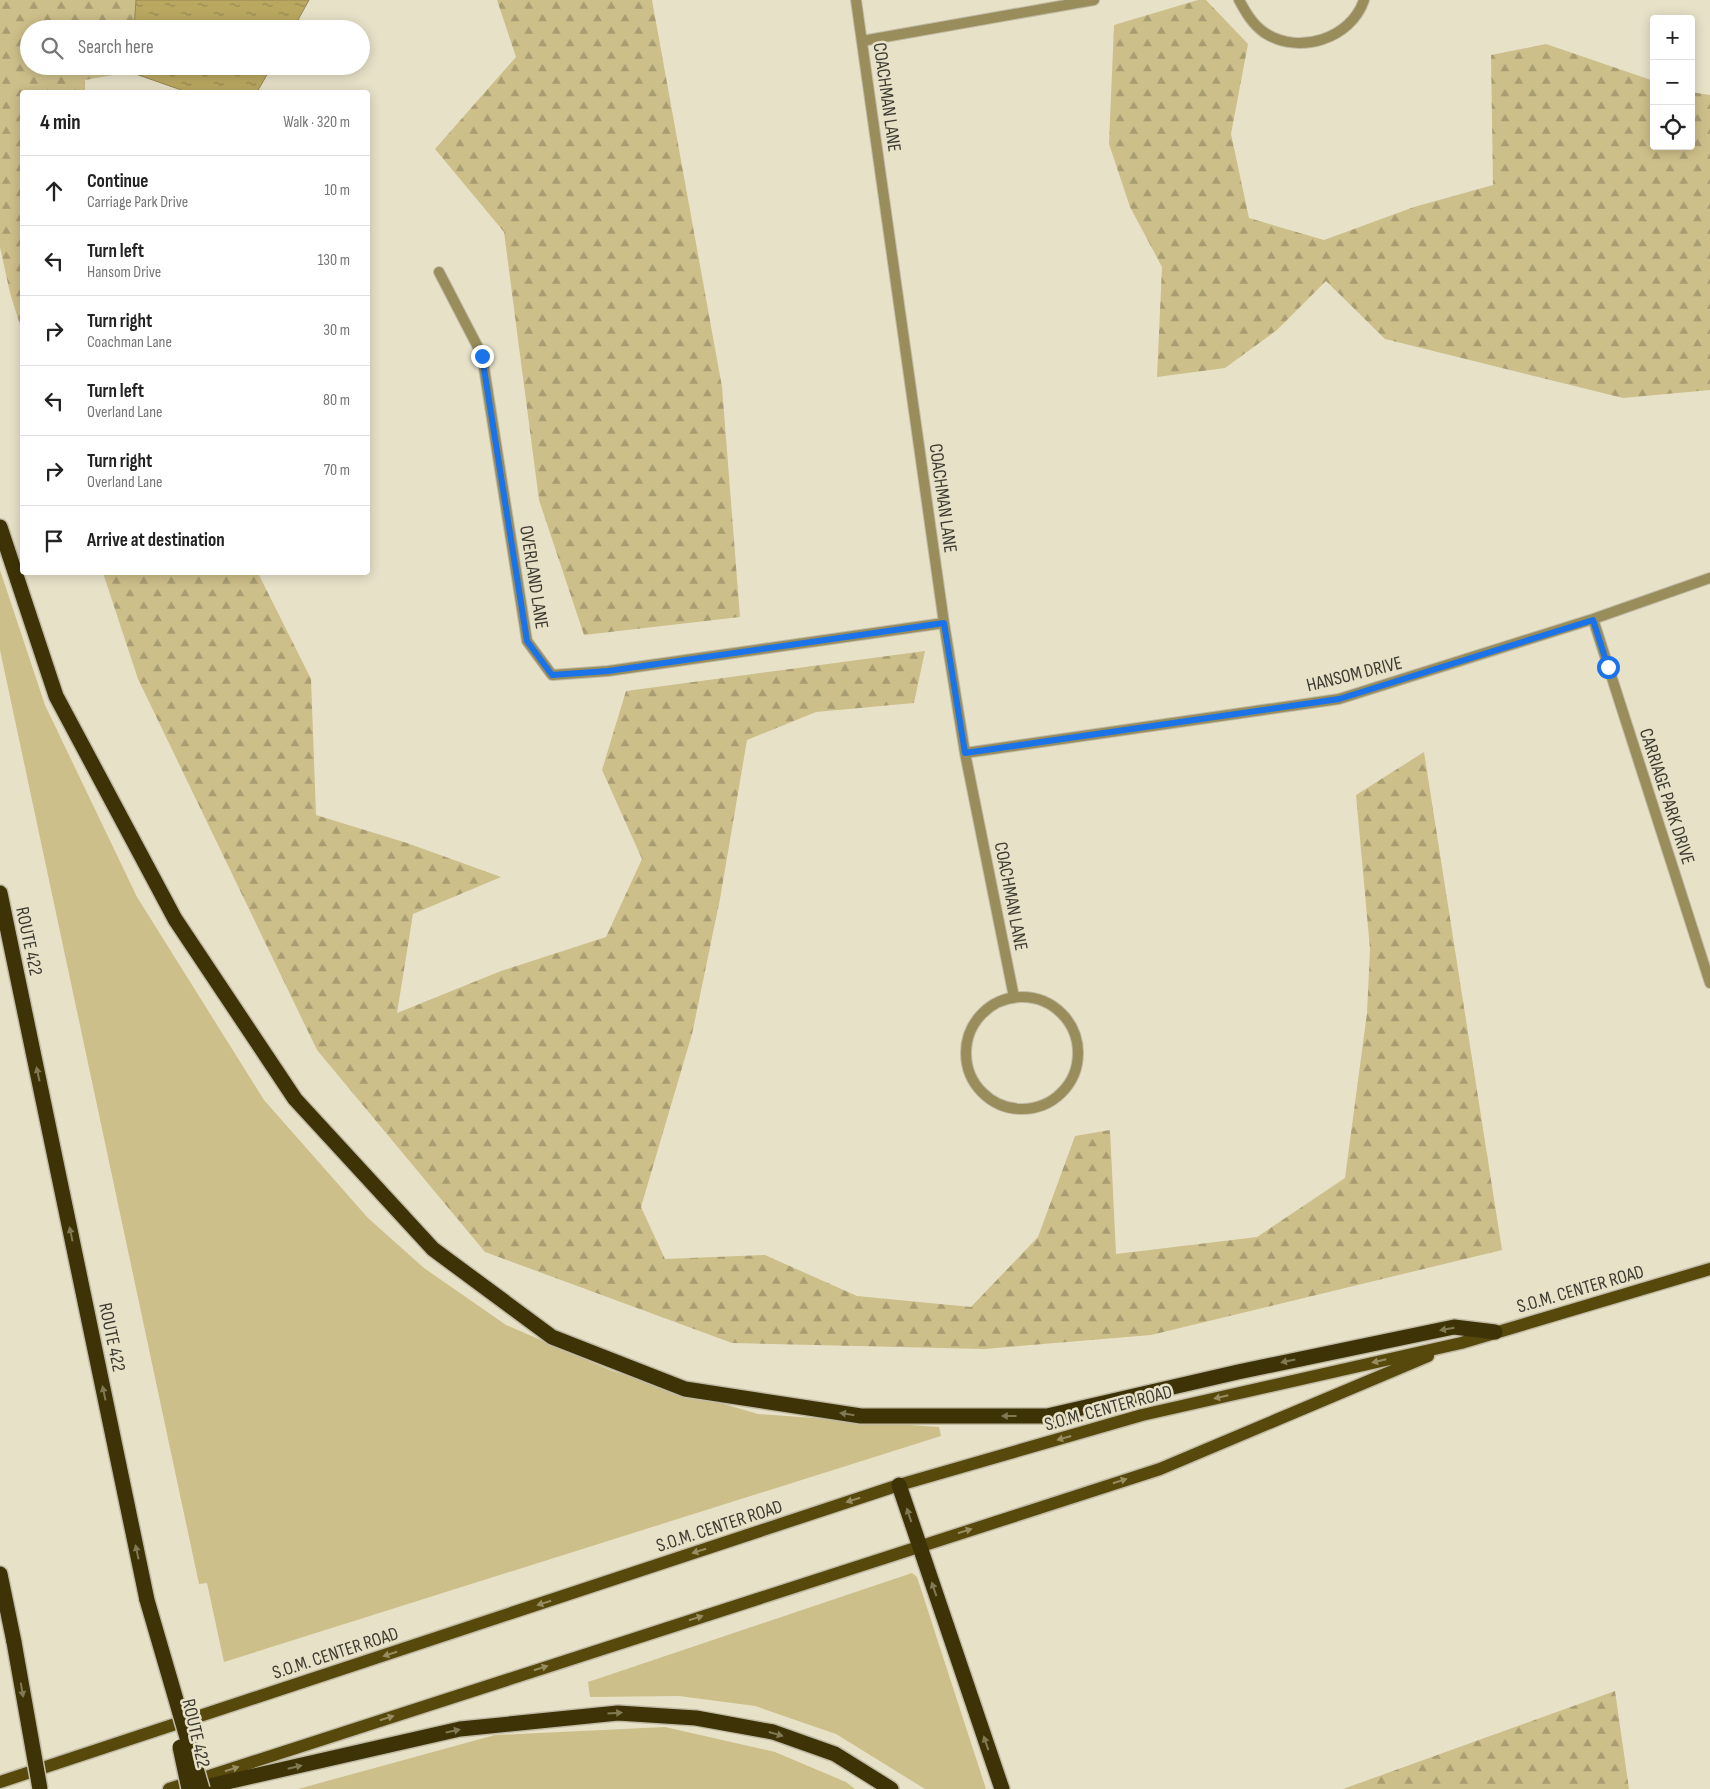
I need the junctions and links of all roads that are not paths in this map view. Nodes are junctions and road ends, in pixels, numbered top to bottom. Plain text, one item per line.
1 (856, 0) edge
2 (1094, 0) edge
3 (1239, 0) edge
4 (1364, 0) edge
5 (862, 41) junction
6 (438, 272) dead end
7 (0, 527) edge
8 (1710, 578) edge
9 (1593, 620) junction
10 (944, 623) junction
11 (965, 753) junction
12 (0, 893) edge
13 (1710, 983) edge
14 (1014, 997) junction
15 (1710, 1269) edge
16 (1495, 1332) junction
17 (1461, 1343) junction
18 (899, 1485) junction
19 (918, 1545) junction
20 (0, 1574) edge
21 (147, 1600) junction
22 (0, 1782) edge
23 (40, 1789) edge
24 (169, 1789) edge
25 (189, 1789) edge
26 (196, 1789) edge
27 (202, 1789) edge
28 (890, 1789) edge
29 (1002, 1789) edge

1 - 5 street, COACHMAN LANE
2 - 5 street
3 - 4 street
5 - 10 street, COACHMAN LANE
6 - 10 street, OVERLAND LANE
16 -> 7 highway
8 - 9 street, HANSOM DRIVE
9 - 11 street, HANSOM DRIVE
9 - 13 street, CARRIAGE PARK DRIVE
10 - 11 street, COACHMAN LANE
11 - 14 street, COACHMAN LANE
21 -> 12 highway, ROUTE 422
14 - 14 street
15 - 16 main road, S.O.M. CENTER ROAD
16 - 17 main road, S.O.M. CENTER ROAD
17 -> 18 main road, S.O.M. CENTER ROAD
19 -> 17 main road, S.O.M. CENTER ROAD
19 -> 18 highway
18 -> 22 main road, S.O.M. CENTER ROAD
24 -> 19 main road, S.O.M. CENTER ROAD
29 -> 19 highway
20 -> 23 highway, bridge
21 - 25 highway, ROUTE 422, bridge
21 - 27 highway, bridge
26 -> 28 highway

